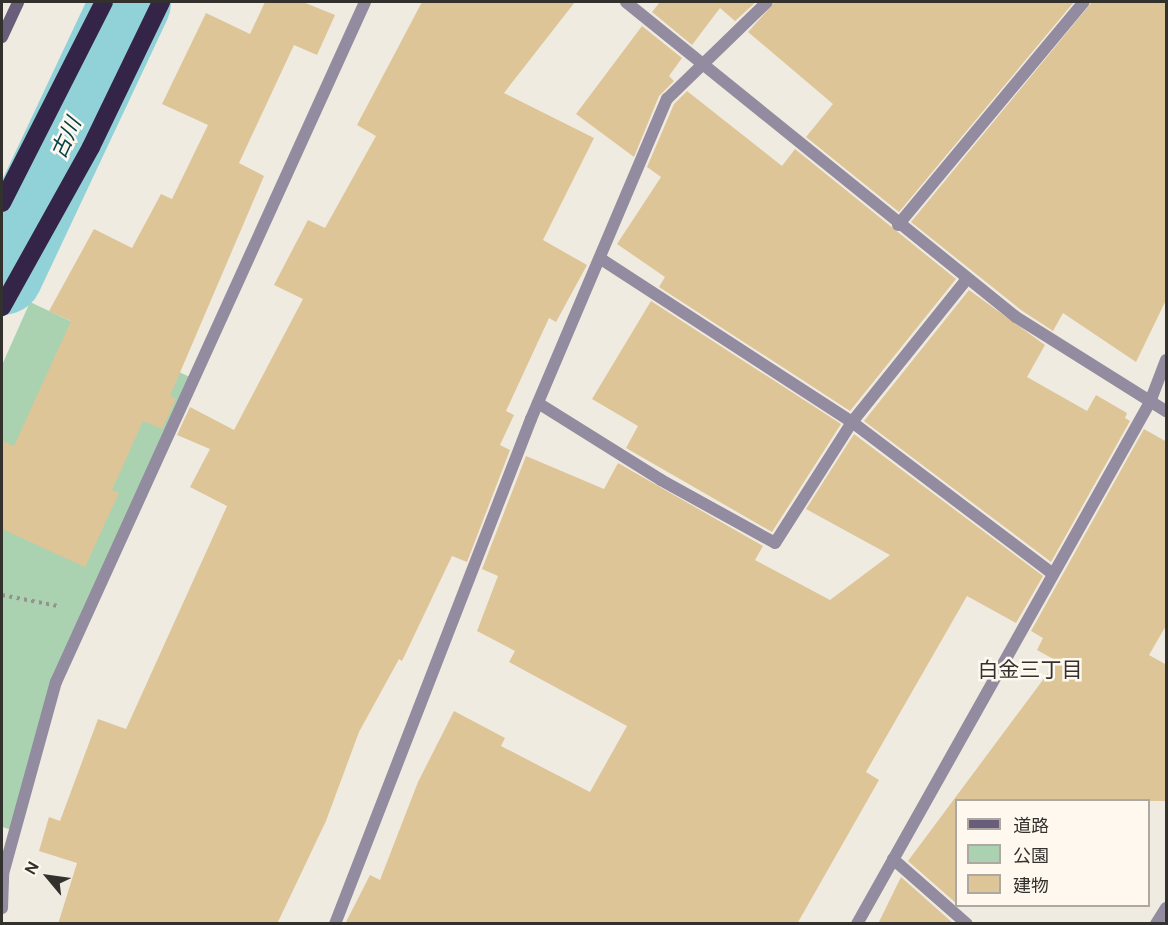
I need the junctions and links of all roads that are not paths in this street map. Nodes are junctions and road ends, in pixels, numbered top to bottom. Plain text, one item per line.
1 (18, 2) edge
2 (104, 2) edge
3 (161, 2) edge
4 (365, 2) edge
5 (626, 2) edge
6 (767, 2) edge
7 (1084, 2) edge
8 (2, 37) edge
9 (704, 63) junction
10 (2, 203) edge
11 (898, 225) junction
12 (601, 259) junction
13 (967, 279) junction
14 (2, 307) edge
15 (1167, 360) edge
16 (1150, 402) junction
17 (538, 403) junction
18 (1167, 411) edge
19 (852, 422) junction
20 (1052, 573) junction
21 (893, 859) junction
22 (2, 908) edge
23 (1167, 909) edge
24 (335, 924) edge
25 (857, 924) edge
26 (967, 924) edge
27 (1156, 924) edge

1 - 8 main road
2 - 10 highway
3 - 14 highway
4 - 22 street
5 - 9 street
6 - 9 street
7 - 11 street
9 - 11 street
9 - 12 street
11 - 13 street
12 - 17 street
12 - 19 street
13 - 16 street
13 - 19 street
15 - 16 street
16 - 18 street
16 - 20 street
17 - 19 street
17 - 24 street
19 - 20 street
20 - 21 street
21 - 25 street
21 - 26 street
23 - 27 street

